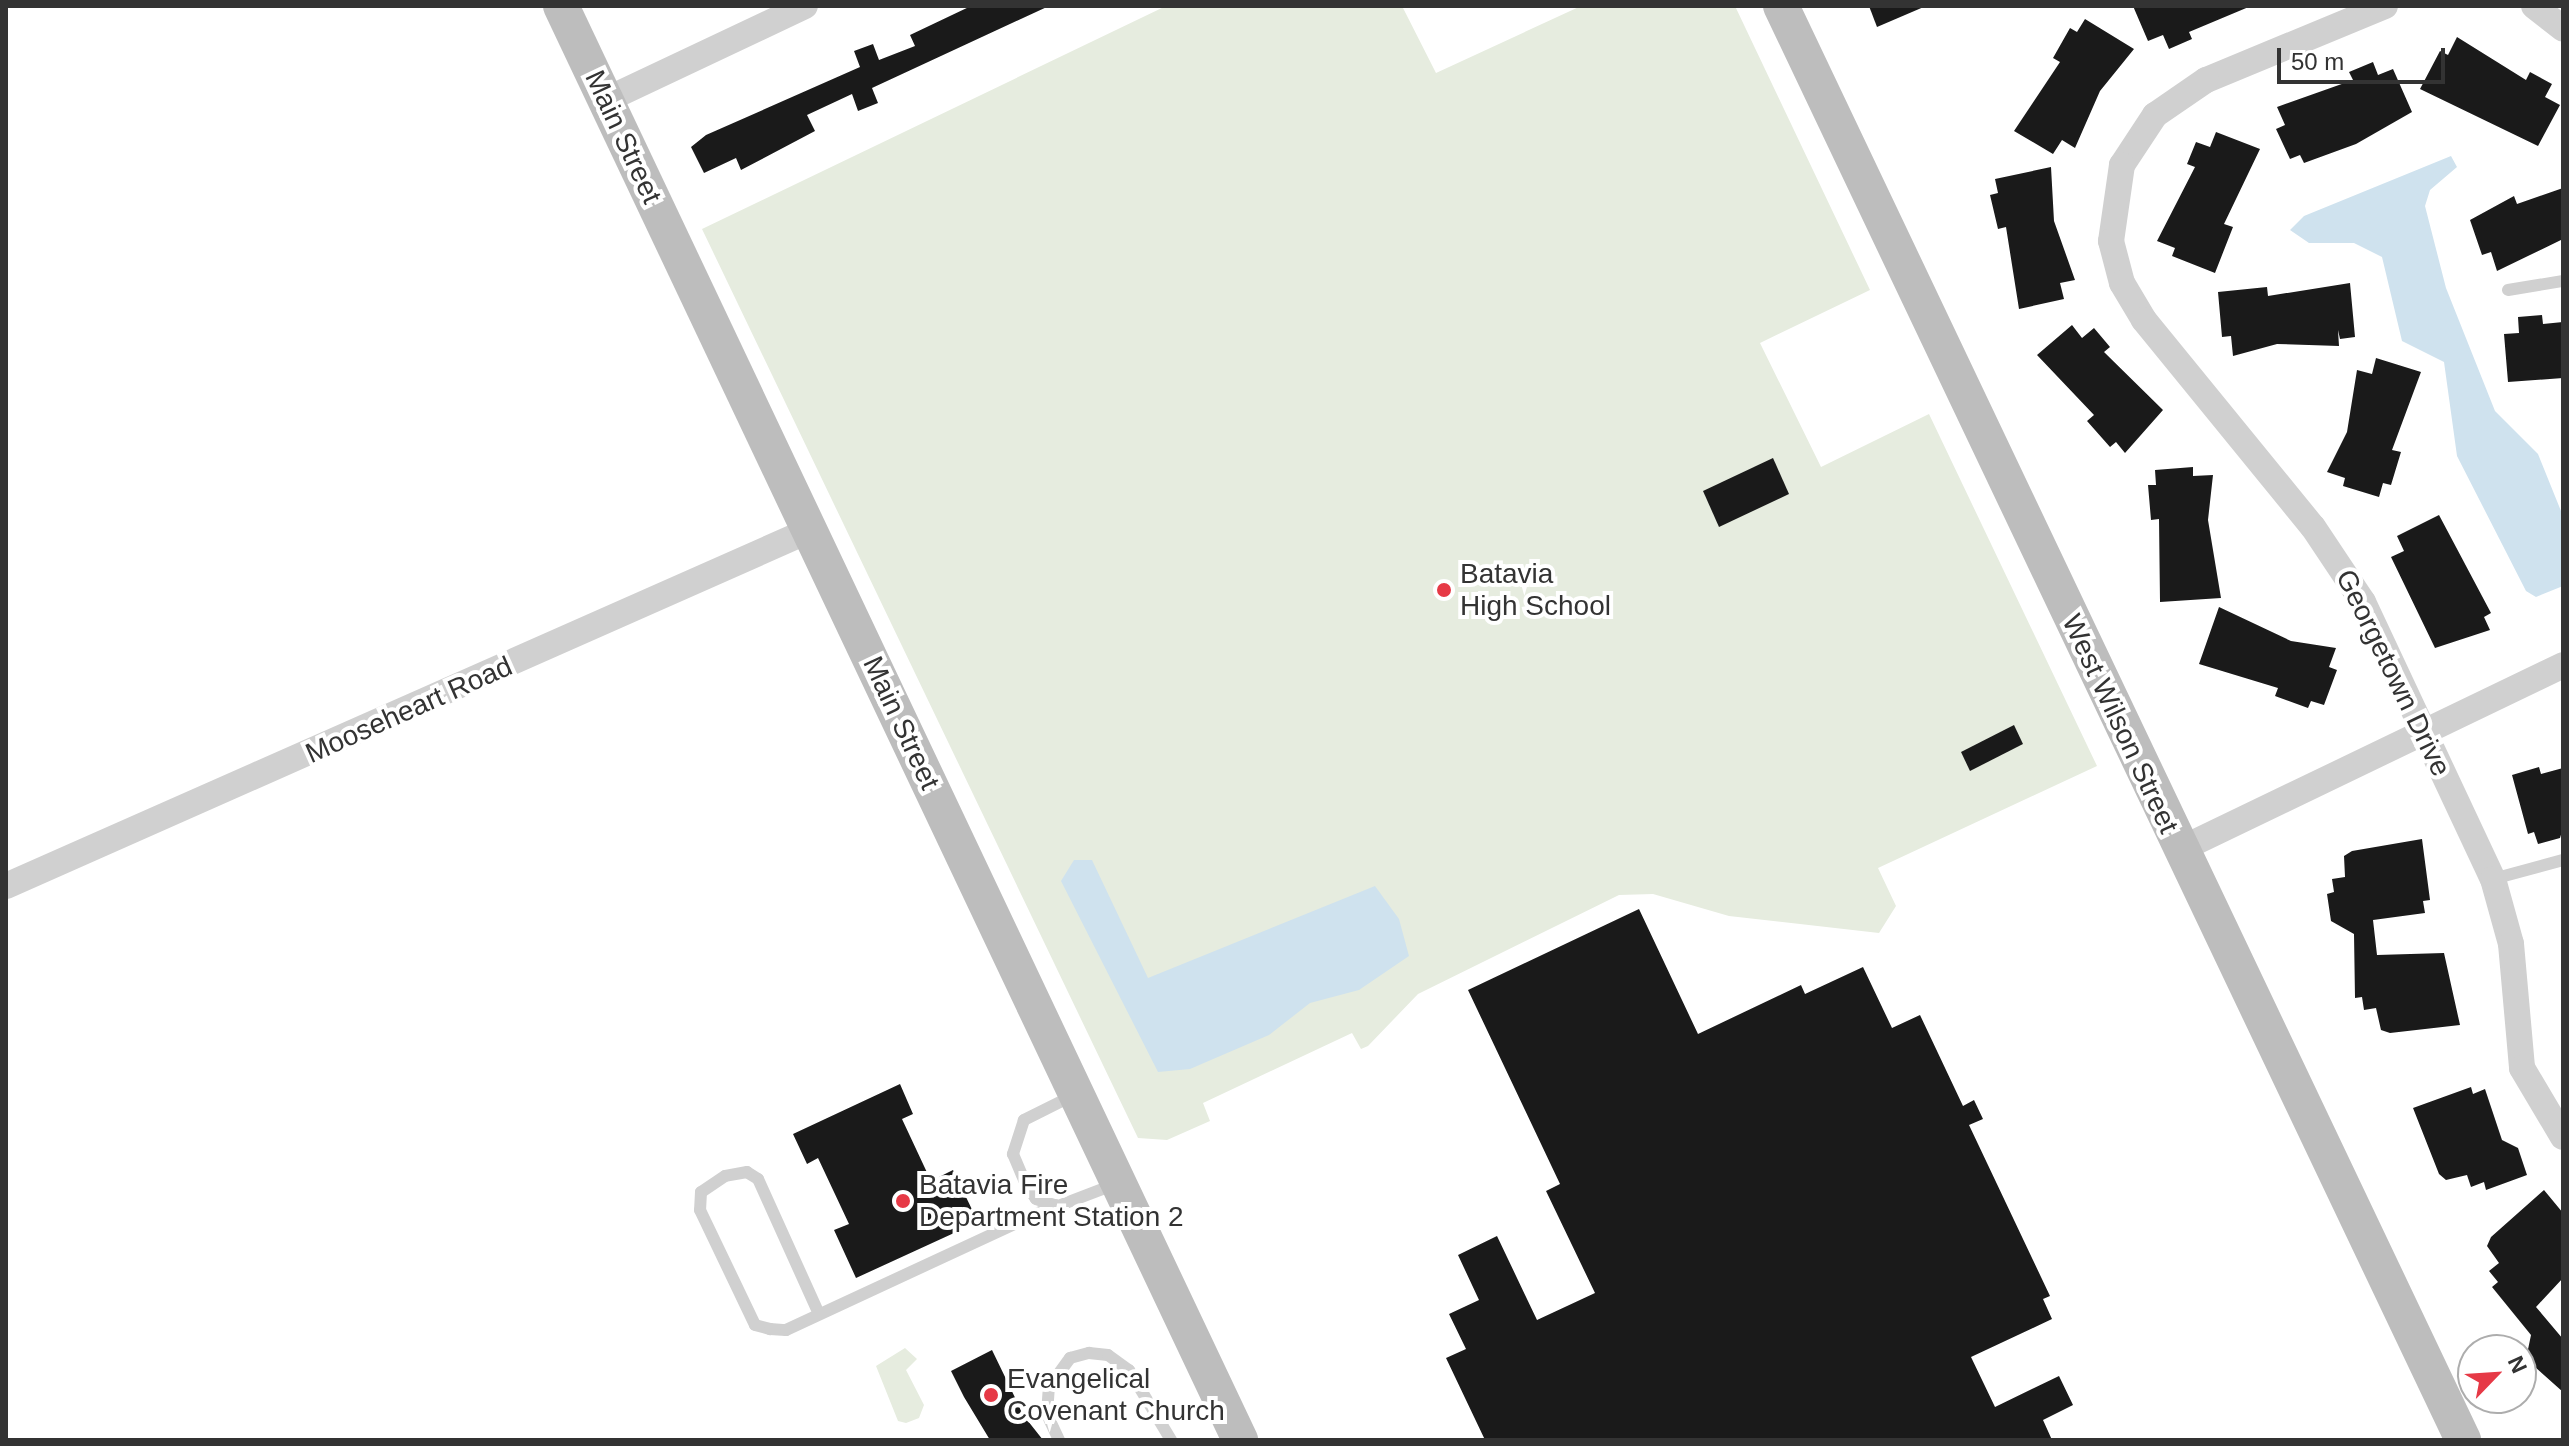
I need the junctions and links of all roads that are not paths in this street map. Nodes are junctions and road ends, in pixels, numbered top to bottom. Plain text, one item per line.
1 (561, 6) edge
2 (805, 6) edge
3 (1781, 6) edge
4 (2385, 6) edge
5 (2534, 6) edge
6 (2563, 29) edge
7 (606, 100) junction
8 (2563, 281) edge
9 (2508, 290) dead end
10 (810, 530) junction
11 (2563, 665) edge
12 (2423, 731) junction
13 (2179, 850) junction
14 (2563, 860) edge
15 (2493, 879) junction
16 (6, 886) edge
17 (1076, 1094) junction
18 (2563, 1137) edge
19 (1118, 1183) junction
20 (1055, 1205) junction
21 (819, 1314) junction
22 (1059, 1440) edge
23 (1171, 1440) edge
24 (1240, 1440) edge
25 (2463, 1440) edge

1 - 7 main road, Main Street
2 - 7 street
3 - 13 main road, West Wilson Street
4 - 12 street, Georgetown Drive
5 - 6 street
7 - 10 main road, Main Street
8 - 9 lane
10 - 16 street, Mooseheart Road
10 - 17 main road, Main Street
11 - 12 street
12 - 13 street
12 - 15 street, Georgetown Drive
13 - 25 main road, West Wilson Street
14 - 15 lane
15 - 18 street, Georgetown Drive
17 - 19 main road, Main Street
17 - 20 lane
19 - 20 lane
19 - 24 main road, Main Street
20 - 21 lane
21 - 21 lane
22 - 23 lane

